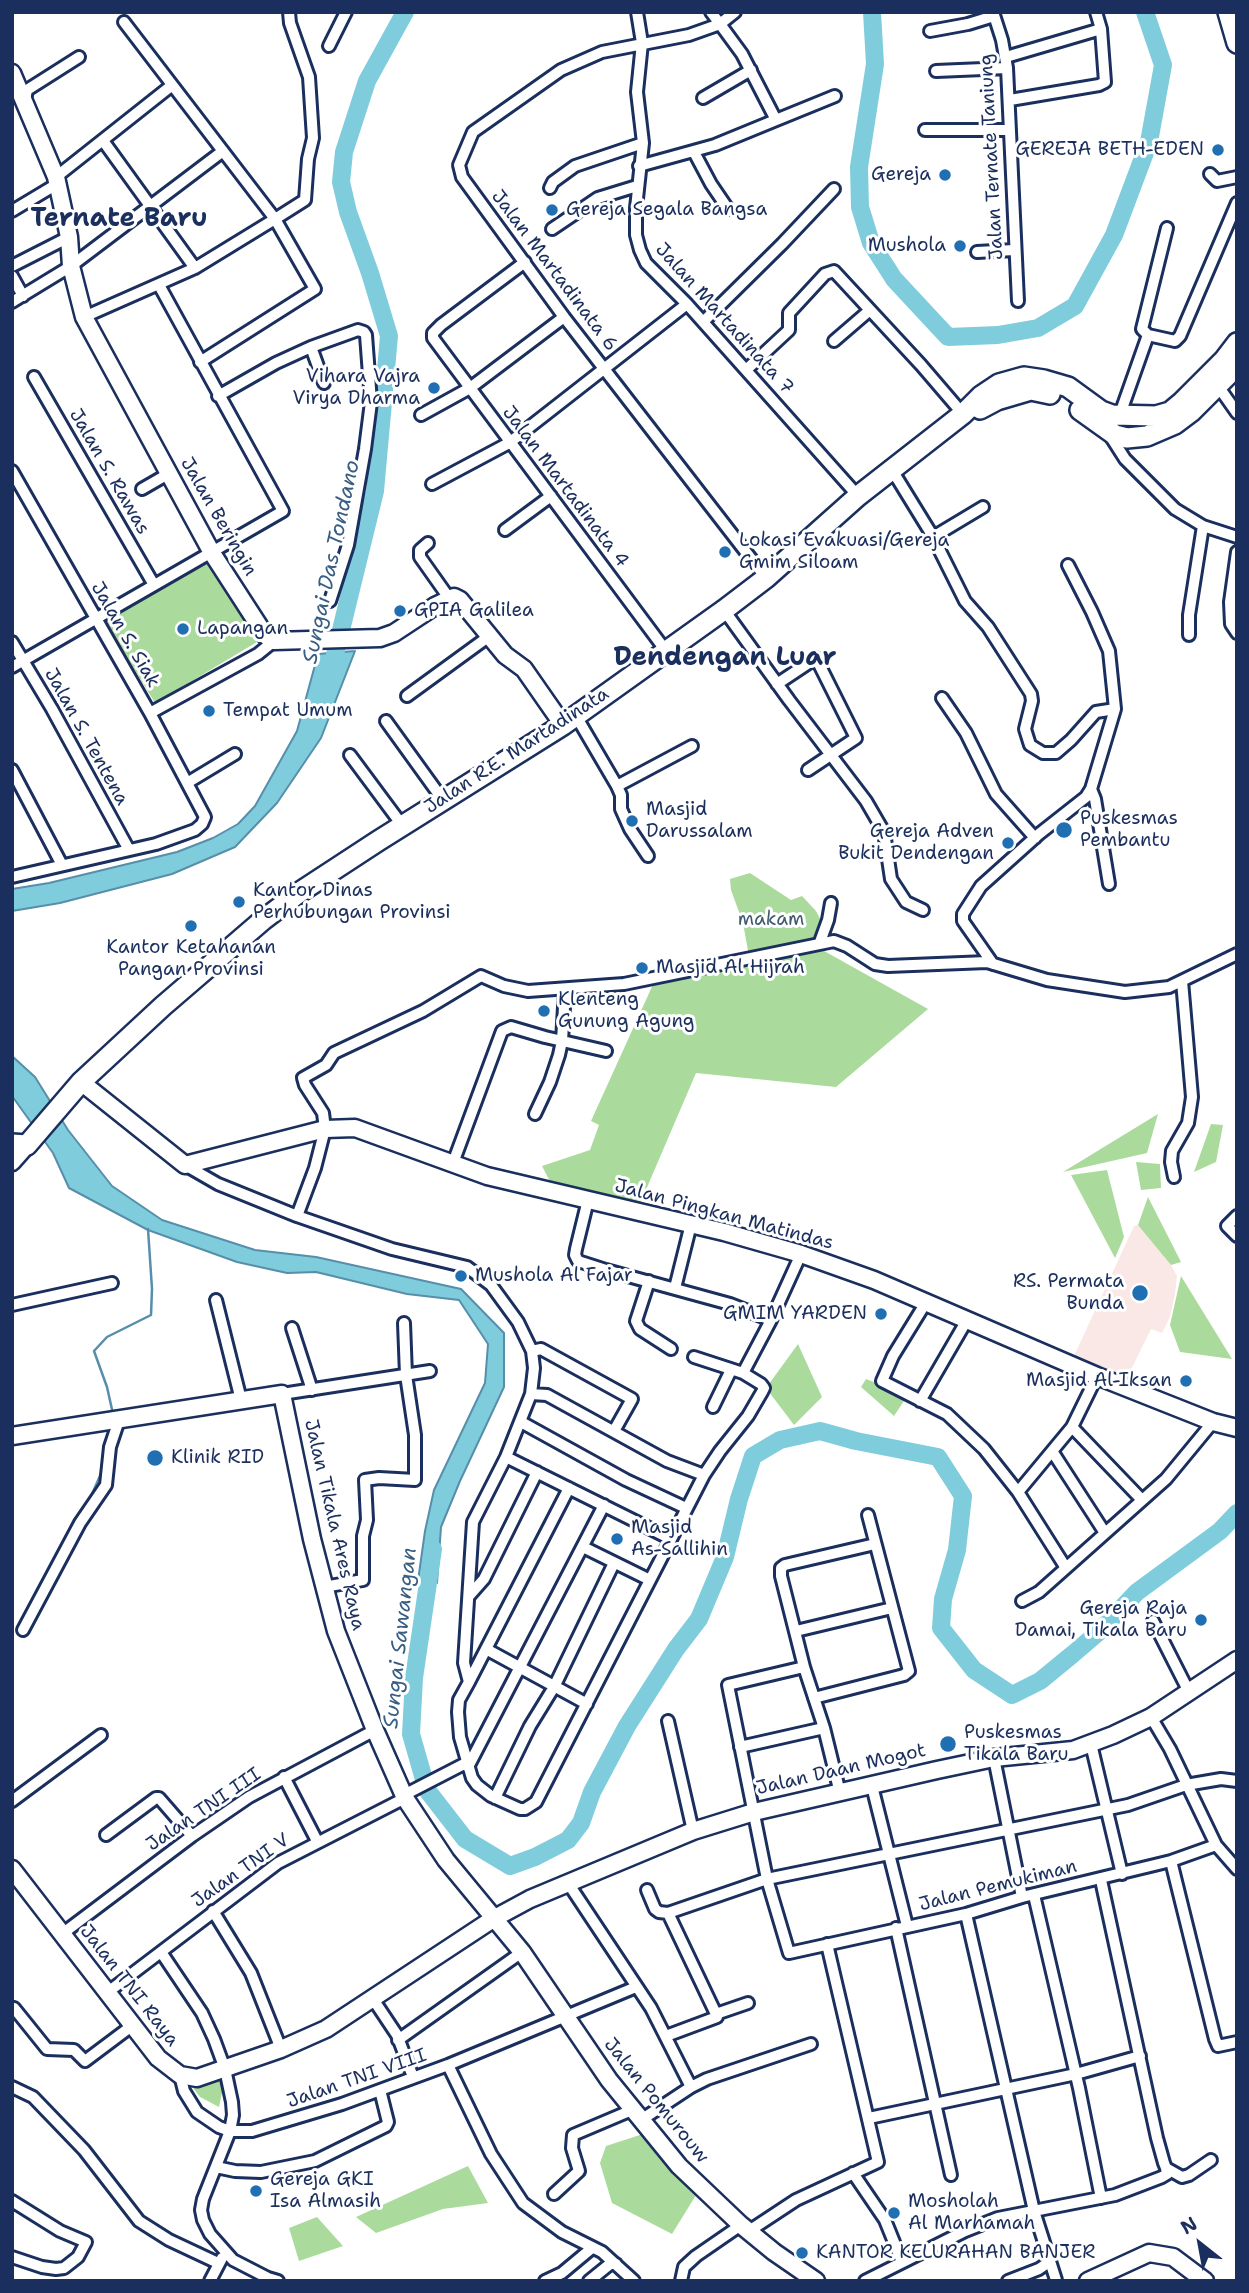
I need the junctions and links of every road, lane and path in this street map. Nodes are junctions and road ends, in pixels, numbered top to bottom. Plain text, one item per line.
1 (289, 12) edge
2 (346, 12) edge
3 (637, 12) edge
4 (711, 12) edge
5 (735, 12) edge
6 (1096, 12) edge
7 (1228, 12) edge
8 (994, 14) edge
9 (124, 22) dead end
10 (720, 24) junction
11 (1101, 29) junction
12 (930, 31) dead end
13 (642, 43) junction
14 (1237, 43) edge
15 (329, 46) dead end
16 (79, 57) dead end
17 (1007, 63) junction
18 (751, 70) junction
19 (936, 71) dead end
20 (12, 73) edge
21 (171, 86) junction
22 (835, 96) dead end
23 (703, 97) dead end
24 (24, 100) junction
25 (1010, 100) junction
26 (776, 120) junction
27 (1010, 130) junction
28 (925, 131) dead end
29 (104, 142) junction
30 (643, 143) junction
31 (223, 151) junction
32 (694, 152) junction
33 (639, 166) junction
34 (1210, 174) dead end
35 (1237, 177) edge
36 (56, 181) junction
37 (637, 186) junction
38 (550, 188) dead end
39 (834, 189) dead end
40 (1237, 203) edge
41 (151, 206) junction
42 (727, 208) dead end
43 (12, 212) edge
44 (275, 219) junction
45 (1167, 228) dead end
46 (552, 229) dead end
47 (69, 237) junction
48 (1014, 250) junction
49 (977, 252) dead end
50 (525, 262) junction
51 (71, 265) junction
52 (12, 266) edge
53 (195, 268) junction
54 (12, 276) edge
55 (159, 285) junction
56 (17, 299) edge
57 (1018, 301) dead end
58 (687, 304) junction
59 (870, 310) junction
60 (84, 317) junction
61 (564, 317) junction
62 (703, 322) junction
63 (1148, 335) junction
64 (834, 341) dead end
65 (1237, 343) edge
66 (311, 347) junction
67 (200, 362) junction
68 (1237, 366) edge
69 (606, 369) junction
70 (746, 370) junction
71 (34, 377) dead end
72 (324, 383) dead end
73 (1218, 386) junction
74 (470, 388) junction
75 (218, 396) junction
76 (1237, 413) edge
77 (963, 414) junction
78 (421, 415) dead end
79 (1109, 419) junction
80 (509, 443) junction
81 (892, 470) junction
82 (12, 471) edge
83 (168, 474) junction
84 (432, 484) dead end
85 (142, 489) dead end
86 (551, 496) junction
87 (858, 496) junction
88 (984, 508) dead end
89 (1203, 526) junction
90 (505, 530) dead end
91 (933, 537) junction
92 (1237, 537) edge
93 (428, 543) dead end
94 (1237, 552) edge
95 (212, 553) junction
96 (1068, 565) dead end
97 (766, 578) junction
98 (154, 585) junction
99 (449, 598) junction
100 (330, 601) dead end
101 (724, 610) junction
102 (94, 619) junction
103 (1237, 633) edge
104 (1189, 635) dead end
105 (488, 637) junction
106 (282, 641) junction
107 (12, 642) edge
108 (666, 652) junction
109 (24, 661) junction
110 (12, 667) edge
111 (777, 684) junction
112 (407, 696) dead end
113 (942, 698) dead end
114 (1115, 709) junction
115 (150, 713) junction
116 (569, 720) junction
117 (386, 721) dead end
118 (692, 746) dead end
119 (235, 754) dead end
120 (831, 754) junction
121 (351, 755) dead end
122 (12, 770) edge
123 (808, 770) dead end
124 (187, 783) junction
125 (617, 786) junction
126 (1091, 789) junction
127 (443, 800) junction
128 (402, 825) junction
129 (1035, 838) junction
130 (129, 850) junction
131 (648, 856) dead end
132 (62, 865) junction
133 (12, 877) edge
134 (1109, 884) dead end
135 (831, 903) dead end
136 (923, 909) dead end
137 (820, 942) junction
138 (1237, 954) edge
139 (993, 964) junction
140 (1182, 981) junction
141 (565, 990) junction
142 (562, 1041) junction
143 (606, 1051) dead end
144 (78, 1086) junction
145 (535, 1114) dead end
146 (325, 1129) junction
147 (23, 1143) edge
148 (12, 1163) edge
149 (453, 1163) junction
150 (185, 1165) junction
151 (1174, 1177) dead end
152 (588, 1200) junction
153 (298, 1216) junction
154 (1237, 1216) edge
155 (691, 1224) junction
156 (1237, 1236) edge
157 (801, 1254) junction
158 (649, 1282) junction
159 (112, 1283) dead end
160 (675, 1288) junction
161 (216, 1300) dead end
162 (925, 1304) junction
163 (12, 1305) edge
164 (771, 1320) junction
165 (967, 1320) junction
166 (404, 1323) dead end
167 (292, 1328) dead end
168 (671, 1349) dead end
169 (532, 1351) junction
170 (694, 1357) dead end
171 (731, 1370) junction
172 (430, 1371) dead end
173 (743, 1373) junction
174 (406, 1375) junction
175 (1097, 1376) junction
176 (312, 1390) junction
177 (282, 1394) junction
178 (531, 1394) junction
179 (241, 1400) junction
180 (920, 1401) junction
181 (713, 1407) dead end
182 (114, 1418) junction
183 (521, 1422) junction
184 (1213, 1422) junction
185 (1072, 1427) junction
186 (1237, 1428) edge
187 (614, 1431) junction
188 (12, 1436) edge
189 (1052, 1451) junction
190 (506, 1457) junction
191 (537, 1472) junction
192 (704, 1475) junction
193 (569, 1488) junction
194 (1018, 1492) junction
195 (1142, 1500) junction
196 (604, 1505) junction
197 (686, 1508) junction
198 (868, 1515) dead end
199 (1105, 1533) junction
200 (671, 1539) junction
201 (875, 1545) junction
202 (583, 1547) junction
203 (614, 1563) junction
204 (1066, 1568) junction
205 (650, 1580) junction
206 (324, 1587) junction
207 (469, 1596) junction
208 (1022, 1601) dead end
209 (892, 1608) junction
210 (1153, 1621) dead end
211 (23, 1630) dead end
212 (796, 1631) junction
213 (486, 1649) junction
214 (1237, 1660) edge
215 (519, 1667) junction
216 (804, 1667) junction
217 (469, 1682) junction
218 (554, 1687) junction
219 (1188, 1690) junction
220 (814, 1698) junction
221 (587, 1704) junction
222 (1151, 1717) junction
223 (668, 1721) dead end
224 (824, 1728) junction
225 (374, 1730) junction
226 (101, 1735) dead end
227 (1091, 1744) junction
228 (740, 1747) junction
229 (994, 1758) junction
230 (467, 1765) junction
231 (284, 1777) junction
232 (1237, 1781) edge
233 (872, 1786) junction
234 (1185, 1786) junction
235 (839, 1793) junction
236 (405, 1797) junction
237 (495, 1798) junction
238 (12, 1801) edge
239 (1107, 1809) junction
240 (754, 1812) junction
241 (1007, 1828) junction
242 (694, 1831) junction
243 (106, 1835) dead end
244 (191, 1836) junction
245 (317, 1841) junction
246 (1216, 1845) junction
247 (889, 1855) junction
248 (1171, 1861) junction
249 (12, 1869) edge
250 (1237, 1869) edge
251 (1122, 1874) junction
252 (767, 1879) junction
253 (1101, 1880) junction
254 (568, 1883) junction
255 (647, 1890) dead end
256 (1034, 1895) junction
257 (1022, 1897) junction
258 (213, 1911) junction
259 (668, 1913) junction
260 (966, 1914) junction
261 (493, 1919) junction
262 (901, 1927) junction
263 (62, 1934) junction
264 (827, 1944) junction
265 (161, 1952) junction
266 (522, 1952) junction
267 (636, 1987) junction
268 (108, 1992) junction
269 (373, 1999) junction
270 (748, 2003) dead end
271 (14, 2008) dead end
272 (567, 2017) junction
273 (717, 2017) dead end
274 (133, 2025) junction
275 (666, 2036) junction
276 (398, 2040) junction
277 (1237, 2042) edge
278 (811, 2044) dead end
279 (281, 2049) junction
280 (1140, 2056) junction
281 (448, 2065) junction
282 (225, 2068) junction
283 (1076, 2074) junction
284 (180, 2075) junction
285 (413, 2077) junction
286 (12, 2087) edge
287 (691, 2087) junction
288 (1007, 2089) junction
289 (380, 2090) junction
290 (936, 2104) junction
291 (637, 2115) junction
292 (869, 2118) junction
293 (230, 2131) junction
294 (1211, 2160) dead end
295 (216, 2167) junction
296 (1166, 2168) junction
297 (853, 2173) junction
298 (951, 2175) dead end
299 (554, 2194) dead end
300 (1101, 2198) junction
301 (12, 2201) edge
302 (1034, 2211) junction
303 (745, 2228) junction
304 (592, 2248) junction
305 (225, 2253) junction
306 (12, 2257) edge
307 (902, 2262) junction
308 (1049, 2262) junction
309 (218, 2263) junction
310 (616, 2264) junction
311 (1195, 2278) edge
312 (271, 2280) edge
313 (1056, 2280) edge
314 (210, 2281) edge
315 (545, 2281) edge
316 (589, 2281) edge
317 (634, 2281) edge
318 (681, 2281) edge
319 (816, 2281) edge
320 (865, 2281) edge
321 (1008, 2281) edge
322 (1088, 2281) edge

1 - 44 street
2 - 15 street
3 - 13 street, Jalan Martadinata 7
4 - 10 street
5 - 10 street
6 - 11 street
7 - 14 highway
8 - 12 street
8 - 17 street, Jalan Ternate Taniung
9 - 21 street
10 - 13 street
10 - 18 street
11 - 17 street
11 - 25 street
13 - 30 street, Jalan Martadinata 7
13 - 50 street, Jalan Martadinata 6
16 - 24 street
17 - 19 street
17 - 25 street, Jalan Ternate Taniung
18 - 23 street
18 - 26 street
20 - 24 main road, Jalan Beringin
21 - 29 street
21 - 31 street
22 - 26 street
24 - 36 main road, Jalan Beringin
25 - 27 street, Jalan Ternate Taniung
26 - 32 street
27 - 28 street
27 - 48 street, Jalan Ternate Taniung
29 - 36 street
29 - 41 street
30 - 33 street, Jalan Martadinata 7
30 - 38 street
31 - 41 street
31 - 44 street
32 - 33 street
32 - 42 street
33 - 37 street, Jalan Martadinata 7
34 - 35 street
36 - 43 street
36 - 47 main road, Jalan Beringin
37 - 46 street
37 - 58 street, Jalan Martadinata 7
39 - 62 street
40 - 63 street
41 - 51 street
41 - 53 street
44 - 53 street
44 - 67 street
45 - 63 street
47 - 51 main road, Jalan Beringin
47 - 52 street
48 - 49 street
48 - 57 street, Jalan Ternate Taniung
50 - 61 street, Jalan Martadinata 6
50 - 74 street, Jalan Martadinata 4
51 - 56 street
51 - 60 main road, Jalan Beringin
53 - 55 street
54 - 56 street
55 - 60 street
55 - 67 street
58 - 62 street, Jalan Martadinata 7
58 - 69 street
59 - 64 street
59 - 70 street
59 - 77 street
60 - 83 main road, Jalan Beringin
61 - 69 street, Jalan Martadinata 6
61 - 74 street
62 - 70 street, Jalan Martadinata 7
63 - 79 street
65 - 79 highway
66 - 72 street
66 - 75 street
66 - 100 street
67 - 75 street
68 - 73 highway, Jalan R.E. Martadinata
69 - 80 street
69 - 97 street, Jalan Martadinata 6
70 - 87 street, Jalan Martadinata 7
71 - 98 street, Jalan S. Rawas
73 - 76 street
73 - 79 highway, Jalan R.E. Martadinata
74 - 78 street
74 - 80 street, Jalan Martadinata 4
75 - 95 street
77 - 79 highway, Jalan R.E. Martadinata
77 - 81 highway, Jalan R.E. Martadinata
79 - 89 street
80 - 84 street
80 - 86 street, Jalan Martadinata 4
81 - 87 highway, Jalan R.E. Martadinata
81 - 91 street
82 - 102 street, Jalan S. Siak
83 - 85 street
83 - 95 main road, Jalan Beringin
86 - 90 street
86 - 108 street, Jalan Martadinata 4
87 - 97 highway, Jalan R.E. Martadinata
88 - 91 street
89 - 92 street
89 - 104 street
91 - 114 street
93 - 99 street
94 - 103 street
95 - 98 street
95 - 106 main road, Jalan Beringin
96 - 114 street
97 - 101 highway, Jalan R.E. Martadinata
98 - 102 street
99 - 105 main road
99 - 106 main road
101 - 108 highway, Jalan R.E. Martadinata
101 - 111 street
102 - 109 street
102 - 115 street, Jalan S. Siak
105 - 112 street
105 - 116 main road
106 - 115 street
107 - 109 street, Jalan S. Tentena
108 - 116 highway, Jalan R.E. Martadinata
109 - 110 street
109 - 130 street, Jalan S. Tentena
111 - 120 street
111 - 120 street
113 - 129 street
114 - 126 street
115 - 124 street, Jalan S. Siak
116 - 125 street
116 - 127 highway, Jalan R.E. Martadinata
117 - 127 street
118 - 125 street
119 - 124 street
120 - 123 street
120 - 136 street
121 - 128 street
122 - 132 street
124 - 130 street, Jalan S. Siak
125 - 131 street
126 - 129 street
126 - 134 street
127 - 128 highway, Jalan R.E. Martadinata
128 - 144 highway, Jalan R.E. Martadinata
129 - 139 street
130 - 132 street
132 - 133 street
135 - 137 street
137 - 139 street
137 - 141 street
138 - 140 street
139 - 140 street
140 - 151 street
141 - 142 street
141 - 146 street
142 - 143 street
142 - 145 street
142 - 149 street
144 - 147 highway, Jalan R.E. Martadinata
144 - 150 main road
146 - 149 main road, Jalan Pingkan Matindas
146 - 150 main road, Jalan Pingkan Matindas
146 - 153 street
147 - 148 main road
149 - 152 main road, Jalan Pingkan Matindas
150 - 153 street
152 - 155 main road, Jalan Pingkan Matindas
152 - 158 street
153 - 169 street
154 - 156 street
155 - 157 main road, Jalan Pingkan Matindas
155 - 160 street
157 - 162 main road, Jalan Pingkan Matindas
157 - 164 street
158 - 160 street
158 - 168 street
159 - 163 street
160 - 164 street
161 - 179 street
162 - 165 main road, Jalan Pingkan Matindas
162 - 180 street
164 - 173 street
165 - 175 main road, Jalan Pingkan Matindas
165 - 180 street
166 - 174 street
167 - 176 street
169 - 178 street
169 - 187 street
170 - 171 street
171 - 173 street
171 - 181 street
172 - 174 street
173 - 192 street
174 - 176 street
174 - 206 street
175 - 184 main road, Jalan Pingkan Matindas
175 - 185 street
176 - 177 street
177 - 179 main road
177 - 206 main road, Jalan Tikala Ares Raya
178 - 183 street
178 - 187 street
179 - 182 main road
180 - 194 street
182 - 188 main road
182 - 211 street
183 - 190 street
183 - 197 street
184 - 186 main road, Jalan Pingkan Matindas
184 - 195 street
185 - 189 street
185 - 195 street
187 - 192 street
189 - 194 street
189 - 199 street
190 - 191 street
190 - 207 street
191 - 193 street
191 - 207 street
192 - 197 street
193 - 196 street
193 - 213 street
194 - 204 street
195 - 199 street
196 - 200 street
196 - 202 street
197 - 200 street
198 - 201 street
199 - 204 street
200 - 205 street
201 - 209 street
201 - 212 street
202 - 203 street
202 - 215 street
203 - 205 street
203 - 218 street
204 - 208 street
205 - 221 street
206 - 225 main road, Jalan Tikala Ares Raya
207 - 217 street
209 - 212 street
209 - 220 street
210 - 219 street
212 - 216 street
213 - 215 street
213 - 217 street
214 - 219 main road, Jalan Daan Mogot
215 - 218 street
215 - 230 street
216 - 220 street
216 - 228 street, Jalan Pemukiman
217 - 230 street
218 - 221 street
218 - 237 street
219 - 222 main road, Jalan Daan Mogot
220 - 224 street
221 - 237 street
222 - 227 main road, Jalan Daan Mogot
222 - 234 street
223 - 242 street
224 - 228 street
224 - 235 street
225 - 231 street, Jalan TNI III
225 - 236 main road, Jalan Tikala Ares Raya
226 - 238 street
227 - 229 main road, Jalan Daan Mogot
227 - 239 street
228 - 240 street, Jalan Pemukiman
229 - 233 main road, Jalan Daan Mogot
229 - 241 street
230 - 236 street, Jalan TNI V
230 - 237 street
231 - 244 street, Jalan TNI III
231 - 245 street
232 - 234 street
233 - 235 main road, Jalan Daan Mogot
233 - 247 street
234 - 239 street
234 - 246 street
235 - 240 main road, Jalan Daan Mogot
236 - 245 street, Jalan TNI V
236 - 261 main road, Jalan Tikala Ares Raya
239 - 241 street
239 - 251 street
240 - 242 main road, Jalan Daan Mogot
240 - 252 street, Jalan Pemukiman
241 - 247 street
241 - 257 street
242 - 254 main road, Jalan Daan Mogot
243 - 244 street
244 - 263 street, Jalan TNI III
245 - 258 street, Jalan TNI V
246 - 248 street, Jalan Pemukiman
246 - 250 street
247 - 252 street
247 - 262 street
248 - 251 street, Jalan Pemukiman
248 - 277 street
249 - 263 main road, Jalan TNI Raya
251 - 253 street, Jalan Pemukiman
252 - 259 street
252 - 264 street, Jalan Pemukiman
253 - 256 street, Jalan Pemukiman
253 - 280 street
254 - 261 main road, Jalan Daan Mogot
254 - 267 street
255 - 259 street
256 - 257 street, Jalan Pemukiman
256 - 283 street
257 - 260 street, Jalan Pemukiman
258 - 265 street, Jalan TNI V
258 - 279 street
259 - 270 street
260 - 262 street, Jalan Pemukiman
260 - 288 street
261 - 266 main road, Jalan Pomurouw
261 - 269 main road, Jalan TNI Raya
262 - 264 street, Jalan Pemukiman
262 - 290 street
263 - 268 main road, Jalan TNI Raya
264 - 292 street
265 - 268 street, Jalan TNI V
265 - 282 street
266 - 272 main road, Jalan Pomurouw
266 - 276 street
267 - 272 street, Jalan TNI VIII
267 - 275 street
268 - 274 main road, Jalan TNI Raya
269 - 276 street
269 - 279 main road, Jalan TNI Raya
271 - 274 street
272 - 281 street, Jalan TNI VIII
272 - 291 main road, Jalan Pomurouw
273 - 275 street
274 - 284 main road, Jalan TNI Raya
275 - 287 street
276 - 285 street
278 - 287 street
279 - 282 main road, Jalan TNI Raya
280 - 283 street
280 - 296 street
281 - 285 street, Jalan TNI VIII
281 - 304 street
282 - 284 main road, Jalan TNI Raya
282 - 293 street
283 - 288 street
283 - 300 street
284 - 293 street
285 - 289 street, Jalan TNI VIII
286 - 309 street
287 - 291 street
288 - 290 street
288 - 302 street
289 - 293 street, Jalan TNI VIII
289 - 295 street
290 - 292 street
290 - 298 street
291 - 299 street
291 - 303 main road, Jalan Pomurouw
292 - 297 street
293 - 295 street
294 - 296 street
295 - 305 street
296 - 300 street
297 - 303 street
297 - 307 street
300 - 302 street
301 - 306 street
302 - 307 street
302 - 308 street
303 - 318 street
303 - 319 main road, Jalan Pomurouw
304 - 310 street
304 - 315 street
305 - 309 street
305 - 312 street
307 - 320 street
308 - 313 street
308 - 321 street
309 - 314 street
310 - 316 street
310 - 317 street
311 - 322 main road

